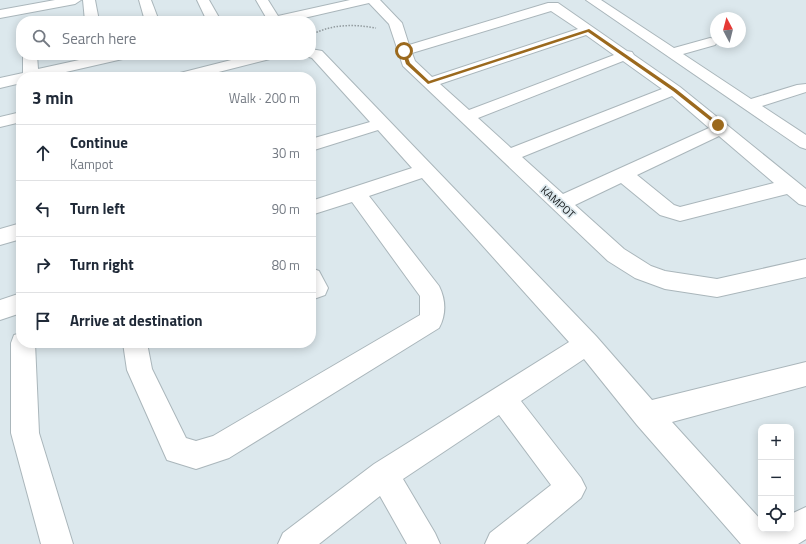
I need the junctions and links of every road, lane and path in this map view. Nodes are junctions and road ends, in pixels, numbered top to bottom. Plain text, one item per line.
1 (75, 0) edge
2 (89, 0) edge
3 (145, 0) edge
4 (203, 0) edge
5 (262, 0) edge
6 (367, 0) edge
7 (373, 0) edge
8 (592, 0) edge
9 (0, 14) edge
10 (28, 15) edge
11 (91, 16) edge
12 (150, 16) edge
13 (211, 16) edge
14 (271, 16) edge
15 (296, 16) edge
16 (589, 30) junction
17 (398, 32) junction
18 (316, 33) edge
19 (710, 42) dead end
20 (404, 51) junction
21 (673, 53) junction
22 (316, 54) edge
23 (627, 56) junction
24 (29, 60) edge
25 (90, 60) edge
26 (249, 60) edge
27 (26, 72) edge
28 (44, 72) edge
29 (201, 72) edge
30 (16, 79) edge
31 (0, 83) edge
32 (428, 83) junction
33 (803, 88) dead end
34 (674, 90) junction
35 (749, 105) junction
36 (465, 117) junction
37 (16, 118) edge
38 (0, 122) edge
39 (381, 124) junction
40 (722, 128) junction
41 (317, 143) edge
42 (806, 143) edge
43 (508, 156) junction
44 (424, 171) junction
45 (624, 174) junction
46 (790, 186) junction
47 (356, 193) junction
48 (806, 199) edge
49 (560, 204) junction
50 (316, 206) edge
51 (16, 232) edge
52 (0, 237) edge
53 (806, 268) edge
54 (16, 305) edge
55 (0, 310) edge
56 (587, 344) junction
57 (23, 348) edge
58 (136, 348) edge
59 (806, 374) edge
60 (502, 398) junction
61 (647, 415) junction
62 (384, 474) junction
63 (806, 522) edge
64 (57, 544) edge
65 (294, 544) edge
66 (424, 544) edge
67 (501, 544) edge
68 (762, 544) edge
69 (769, 544) edge

1 - 10 street
2 - 11 street
3 - 12 street
4 - 13 street
5 - 14 street
6 - 15 street
7 - 17 street, KAMPOT
8 - 21 street
9 - 10 street
16 - 20 street
16 - 23 street
16 - 32 street
17 - 18 path
17 - 20 street, KAMPOT
19 - 21 street
20 - 32 street, KAMPOT
21 - 35 street
22 - 39 street
23 - 34 street
23 - 36 street
24 - 27 street
25 - 28 street
26 - 29 street
30 - 31 street
32 - 36 street, KAMPOT
33 - 35 street
34 - 40 street
34 - 43 street
35 - 42 street
36 - 43 street, KAMPOT
37 - 38 street
39 - 41 street
39 - 44 street
40 - 45 street
40 - 46 street
43 - 49 street, KAMPOT
44 - 47 street
44 - 56 street
45 - 46 street
45 - 49 street
46 - 48 street
47 - 50 street
47 - 58 street
49 - 53 street, KAMPOT
51 - 52 street
54 - 55 street
56 - 60 street
56 - 61 street
57 - 64 street
59 - 61 street
60 - 62 street
60 - 67 street
61 - 68 street
62 - 65 street
62 - 66 street
63 - 69 street

